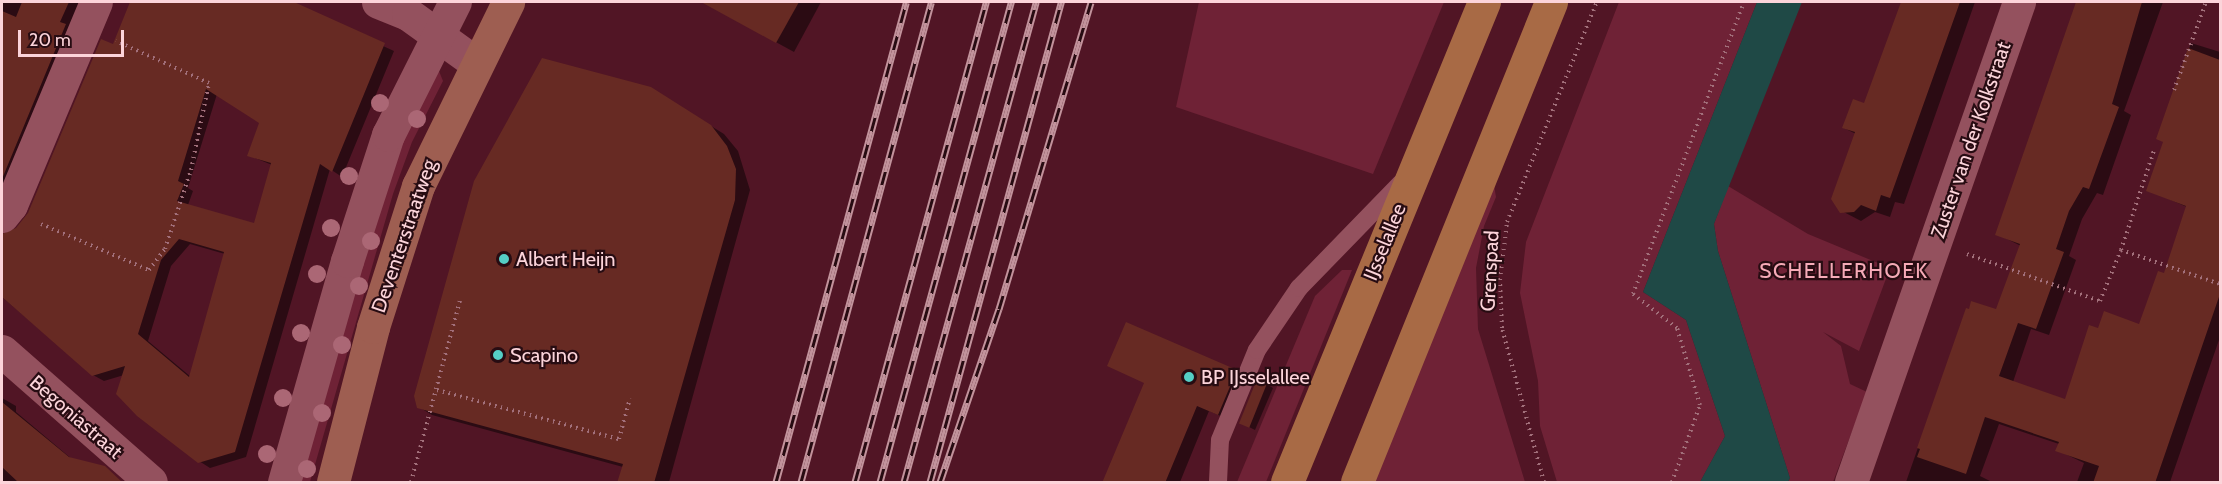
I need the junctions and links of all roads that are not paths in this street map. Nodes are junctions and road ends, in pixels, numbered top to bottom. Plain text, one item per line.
1 (378, 2) edge
2 (455, 2) edge
3 (508, 2) edge
4 (1484, 2) edge
5 (1551, 2) edge
6 (2019, 2) edge
7 (90, 15) edge
8 (438, 33) junction
9 (476, 63) junction
10 (1415, 169) junction
11 (6, 211) edge
12 (2, 351) edge
13 (151, 483) edge
14 (284, 483) edge
15 (333, 483) edge
16 (1218, 483) edge
17 (1287, 483) edge
18 (1357, 483) edge
19 (1851, 483) edge

1 - 8 street
2 - 8 street
3 - 9 street, Deventerstraatweg
4 - 10 main road, IJsselallee
5 - 18 main road
6 - 19 street, Zuster van der Kolkstraat
7 - 11 street
8 - 9 street
8 - 14 street
9 - 15 street, Deventerstraatweg
10 - 16 lane
10 - 17 main road, IJsselallee
12 - 13 street, Begoniastraat

